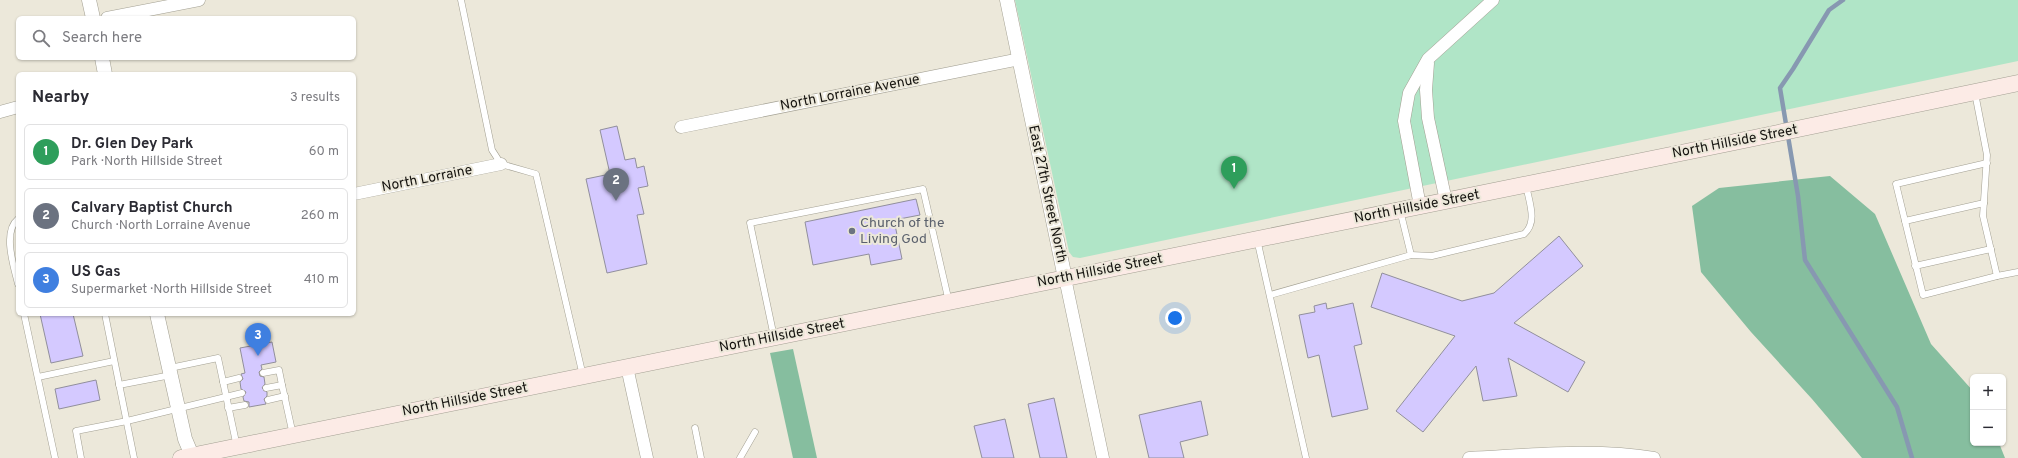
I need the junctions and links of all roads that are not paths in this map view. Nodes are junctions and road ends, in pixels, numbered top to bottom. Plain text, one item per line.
1 (89, 0) edge
2 (199, 0) edge
3 (461, 0) edge
4 (1007, 0) edge
5 (1493, 0) edge
6 (93, 16) edge
7 (117, 16) edge
8 (1428, 59) junction
9 (102, 60) edge
10 (1020, 60) junction
11 (105, 72) edge
12 (2018, 83) edge
13 (1974, 92) junction
14 (16, 108) edge
15 (0, 112) edge
16 (681, 127) dead end
17 (500, 164) junction
18 (1986, 164) junction
19 (1526, 185) junction
20 (356, 194) edge
21 (1446, 201) junction
22 (1984, 203) junction
23 (1420, 206) junction
24 (1400, 210) junction
25 (16, 220) edge
26 (1905, 221) junction
27 (1257, 239) junction
28 (1990, 249) junction
29 (1411, 255) junction
30 (1915, 266) junction
31 (16, 272) edge
32 (2018, 272) edge
33 (1998, 276) junction
34 (1065, 278) junction
35 (1270, 295) junction
36 (949, 302) junction
37 (24, 316) edge
38 (105, 316) edge
39 (157, 316) edge
40 (774, 337) junction
41 (114, 361) junction
42 (627, 367) junction
43 (170, 372) junction
44 (263, 373) dead end
45 (583, 376) junction
46 (38, 377) junction
47 (240, 378) dead end
48 (223, 382) junction
49 (119, 385) junction
50 (282, 385) junction
51 (266, 388) dead end
52 (242, 393) dead end
53 (285, 396) junction
54 (226, 397) junction
55 (268, 400) dead end
56 (245, 405) dead end
57 (178, 407) junction
58 (228, 408) junction
59 (126, 421) junction
60 (695, 428) dead end
61 (755, 432) dead end
62 (293, 435) junction
63 (237, 446) junction
64 (189, 457) edge
65 (56, 458) edge
66 (81, 458) edge
67 (134, 458) edge
68 (647, 458) edge
69 (701, 458) edge
70 (740, 458) edge
71 (1103, 458) edge
72 (1306, 458) edge
73 (1469, 458) edge
74 (1654, 458) edge

1 - 6 street
2 - 7 street
3 - 17 lane
4 - 10 street, East 27th Street North
5 - 8 street
8 - 21 street
8 - 23 street
9 - 11 street
10 - 16 street, North Lorraine Avenue
10 - 34 street, East 27th Street North
12 - 13 main road, North Hillside Street
13 - 18 lane
13 - 19 main road, North Hillside Street
14 - 15 street
17 - 20 street, North Lorraine
17 - 45 lane
18 - 22 lane
18 - 26 lane
19 - 21 main road, North Hillside Street
19 - 29 lane
21 - 23 main road, North Hillside Street
22 - 26 lane
22 - 28 lane
23 - 24 main road, North Hillside Street
24 - 27 main road, North Hillside Street
24 - 29 lane
25 - 31 lane
26 - 30 lane
27 - 34 main road, North Hillside Street
27 - 35 lane
28 - 30 lane
28 - 33 lane
29 - 35 lane
30 - 33 lane
32 - 33 lane
34 - 36 main road, North Hillside Street
34 - 71 street, East 27th Street North
35 - 72 lane
36 - 40 main road, North Hillside Street
36 - 40 lane
37 - 46 lane
38 - 41 lane
39 - 43 street
40 - 42 main road, North Hillside Street
41 - 46 lane
41 - 49 lane
42 - 45 main road, North Hillside Street
42 - 68 street
43 - 48 lane
43 - 49 lane
43 - 57 street
44 - 50 lane
45 - 62 main road, North Hillside Street
46 - 65 lane
47 - 48 lane
48 - 54 lane
49 - 59 lane
50 - 51 lane
50 - 53 lane
52 - 54 lane
53 - 55 lane
53 - 62 lane
54 - 57 lane
54 - 58 lane
56 - 58 lane
57 - 59 lane
57 - 64 street
58 - 63 lane
59 - 66 lane
59 - 67 lane
60 - 69 lane
61 - 70 lane
62 - 63 main road, North Hillside Street
63 - 64 main road, North Hillside Street
73 - 74 street

